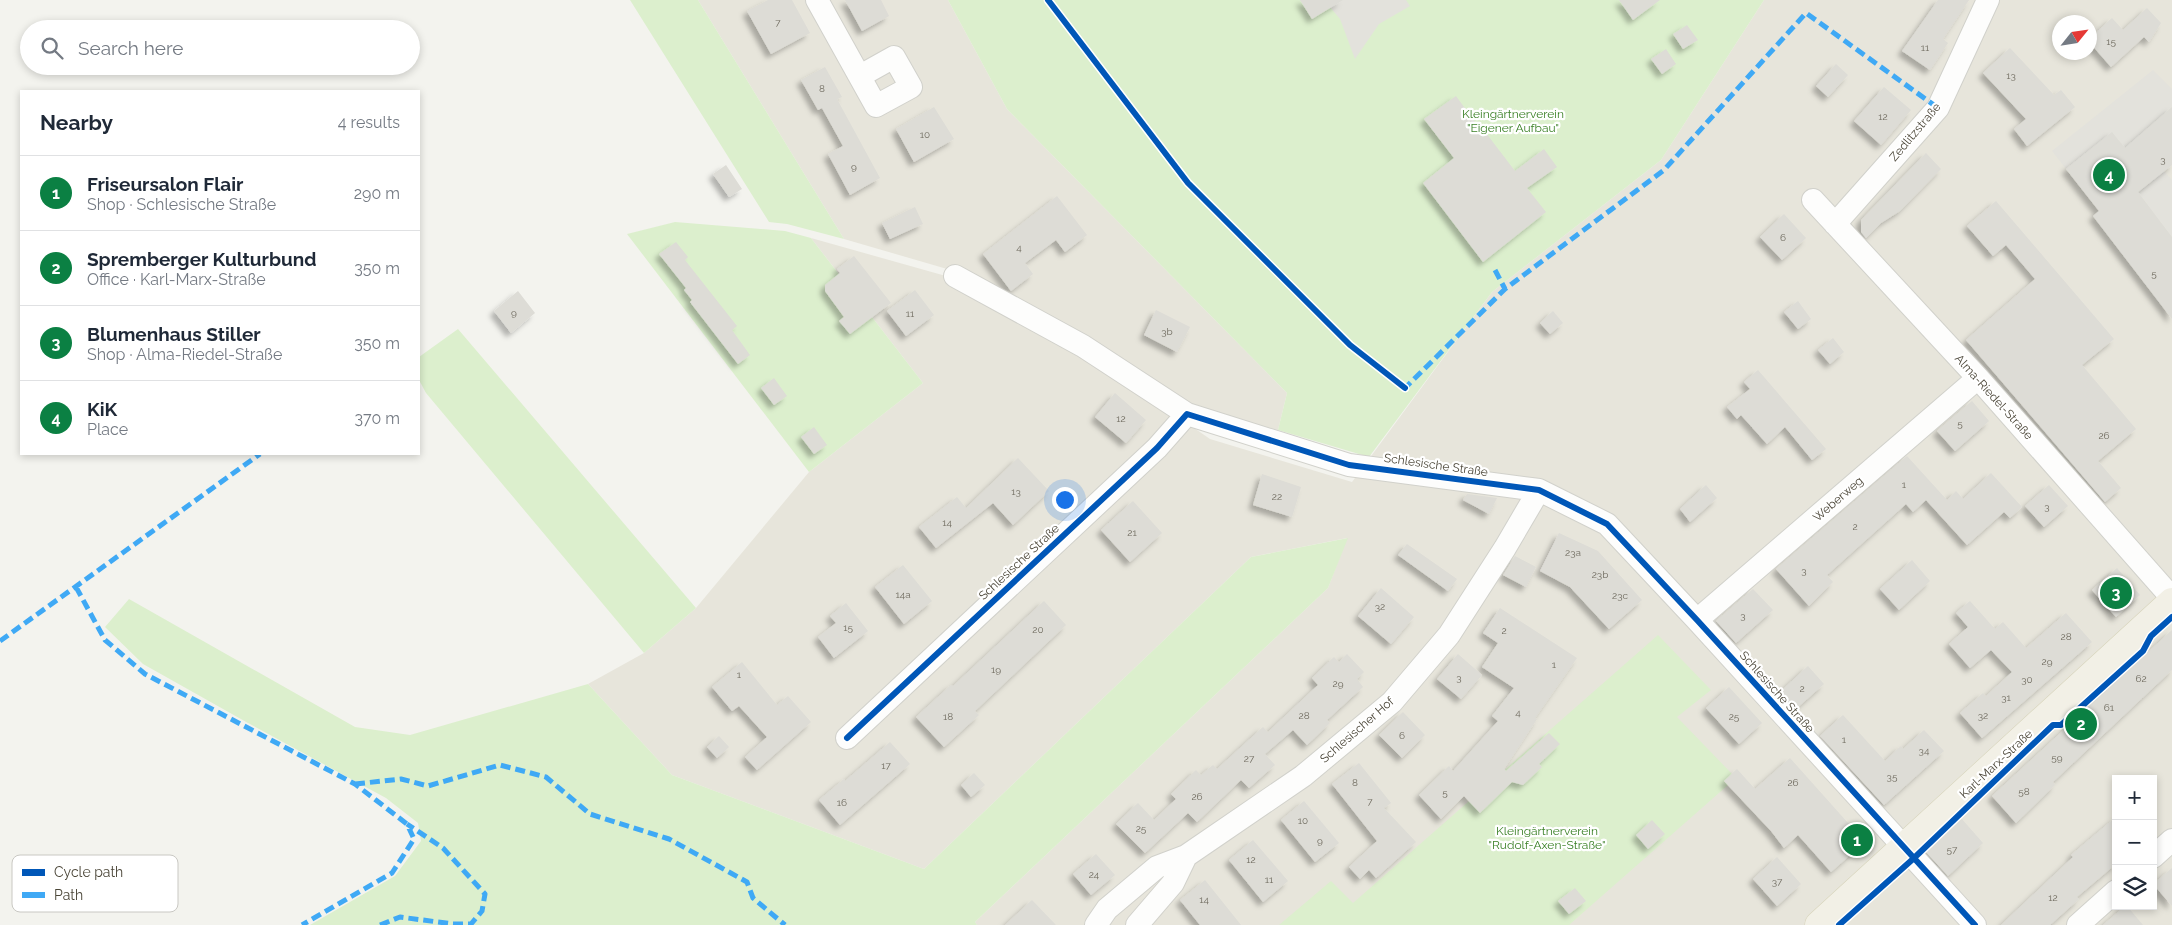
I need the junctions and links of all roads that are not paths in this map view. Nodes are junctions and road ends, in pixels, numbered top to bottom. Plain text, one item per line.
1 (817, 0) edge
2 (1988, 0) edge
3 (860, 76) dead end
4 (1813, 200) dead end
5 (1835, 224) junction
6 (955, 276) dead end
7 (1978, 378) junction
8 (1187, 414) junction
9 (1538, 490) junction
10 (2172, 600) edge
11 (1697, 620) junction
12 (847, 738) dead end
13 (2172, 840) edge
14 (1903, 849) junction
15 (2157, 853) edge
16 (1186, 856) junction
17 (2112, 895) edge
18 (1096, 925) edge
19 (1137, 925) edge
20 (1819, 925) edge
21 (1975, 925) edge
22 (2078, 925) edge

1 - 3 street
2 - 5 street, Zedlitzstraße
4 - 5 street, Alma-Riedel-Straße
5 - 7 street, Alma-Riedel-Straße
6 - 8 street, Schlesische Straße
7 - 10 street, Alma-Riedel-Straße
7 - 11 street, Weberweg
8 - 9 street, Schlesische Straße
8 - 12 street, Schlesische Straße
9 - 11 street, Schlesische Straße
9 - 16 street, Schlesischer Hof
10 - 14 main road, Karl-Marx-Straße
11 - 14 street, Schlesische Straße
13 - 15 street
14 - 20 main road, Karl-Marx-Straße
14 - 21 street, Schlesische Straße
16 - 18 street, Schlesischer Hof
16 - 19 street
17 - 22 street

